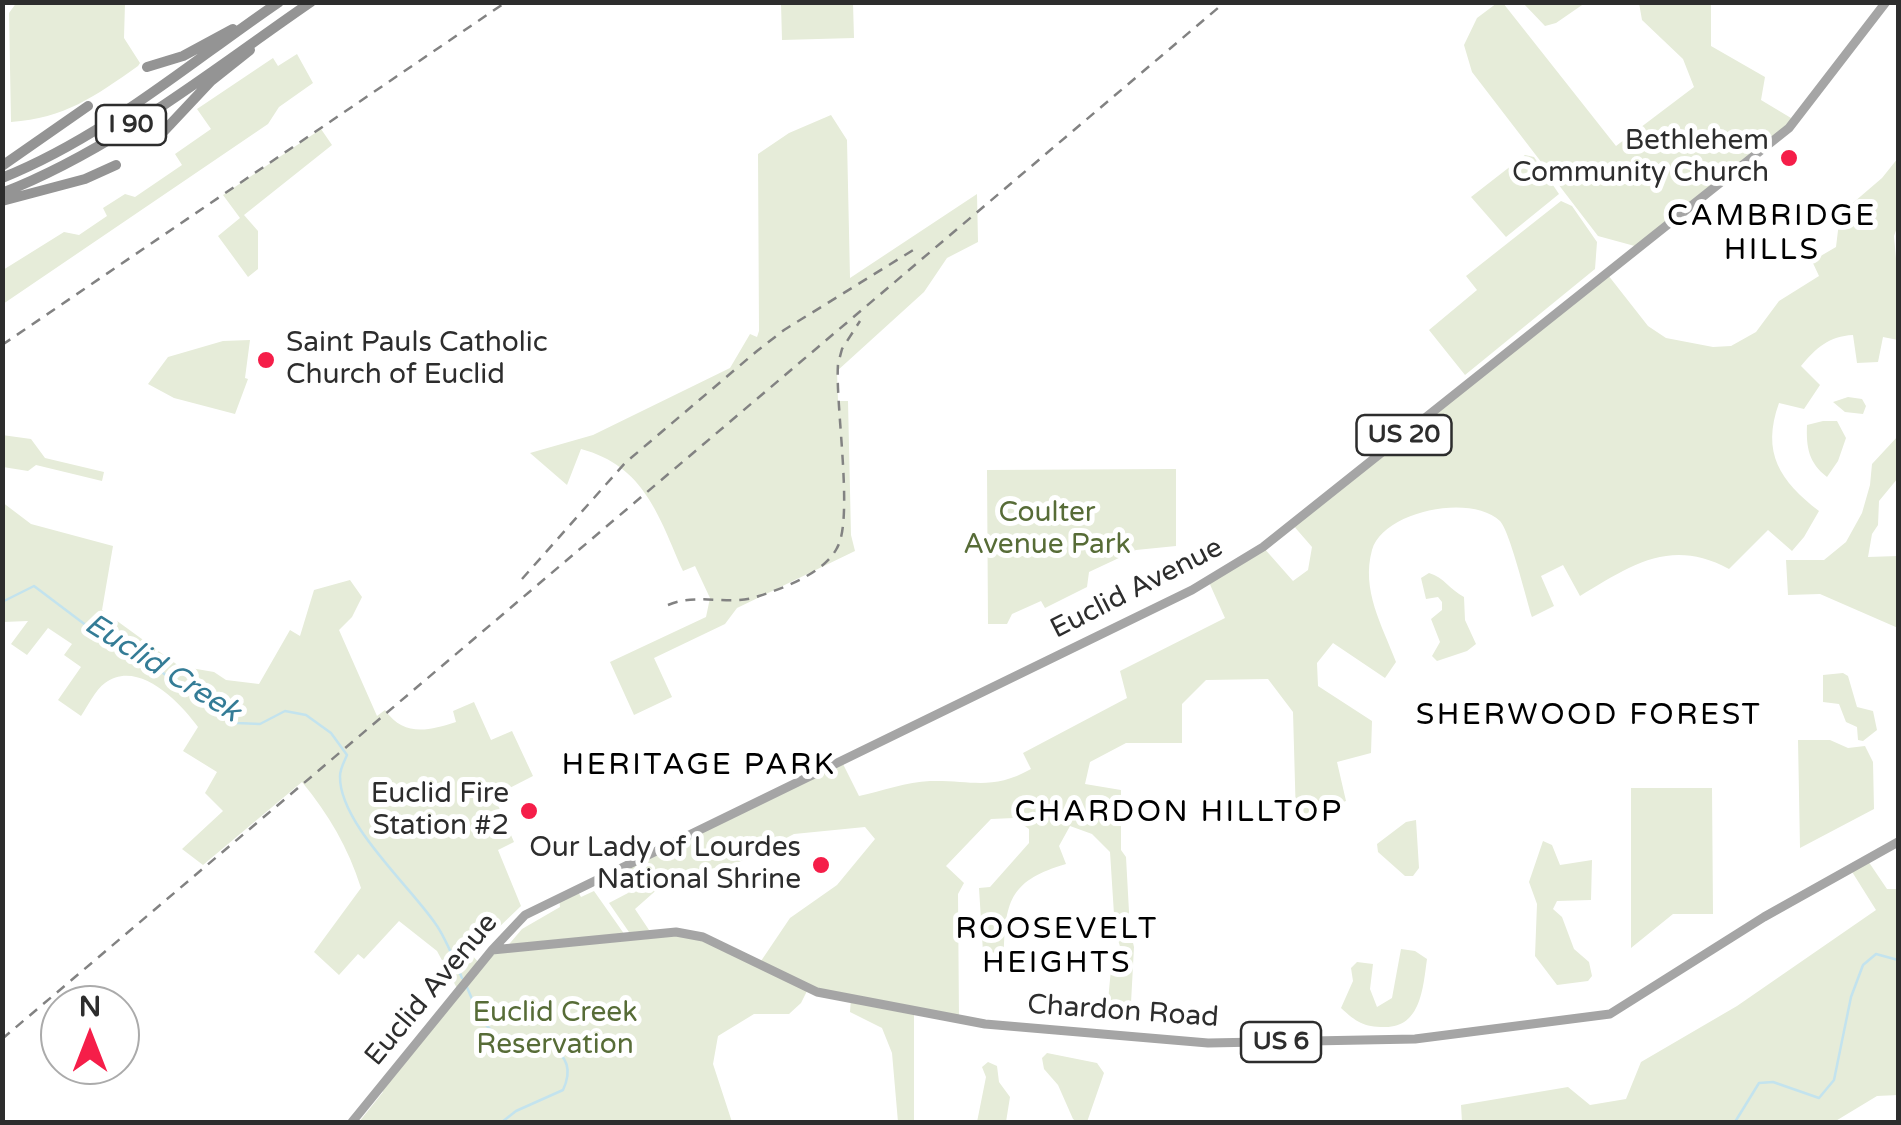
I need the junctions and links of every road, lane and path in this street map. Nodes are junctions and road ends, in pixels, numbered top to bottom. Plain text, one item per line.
1 (311, 2) edge
2 (1886, 2) edge
3 (276, 4) edge
4 (244, 25) junction
5 (251, 46) junction
6 (147, 68) dead end
7 (88, 106) dead end
8 (164, 131) dead end
9 (116, 165) dead end
10 (2, 166) edge
11 (2, 178) edge
12 (2, 193) edge
13 (2, 201) edge
14 (1898, 842) edge
15 (492, 950) junction
16 (352, 1122) edge

1 - 5 highway
2 - 15 main road, Euclid Avenue / US 20
3 - 4 highway
4 - 6 highway
4 - 11 highway, I 90
5 - 8 highway
5 - 12 highway, I 90
7 - 10 highway
9 - 13 highway
14 - 15 main road, Chardon Road / US 6
15 - 16 main road, Euclid Avenue

